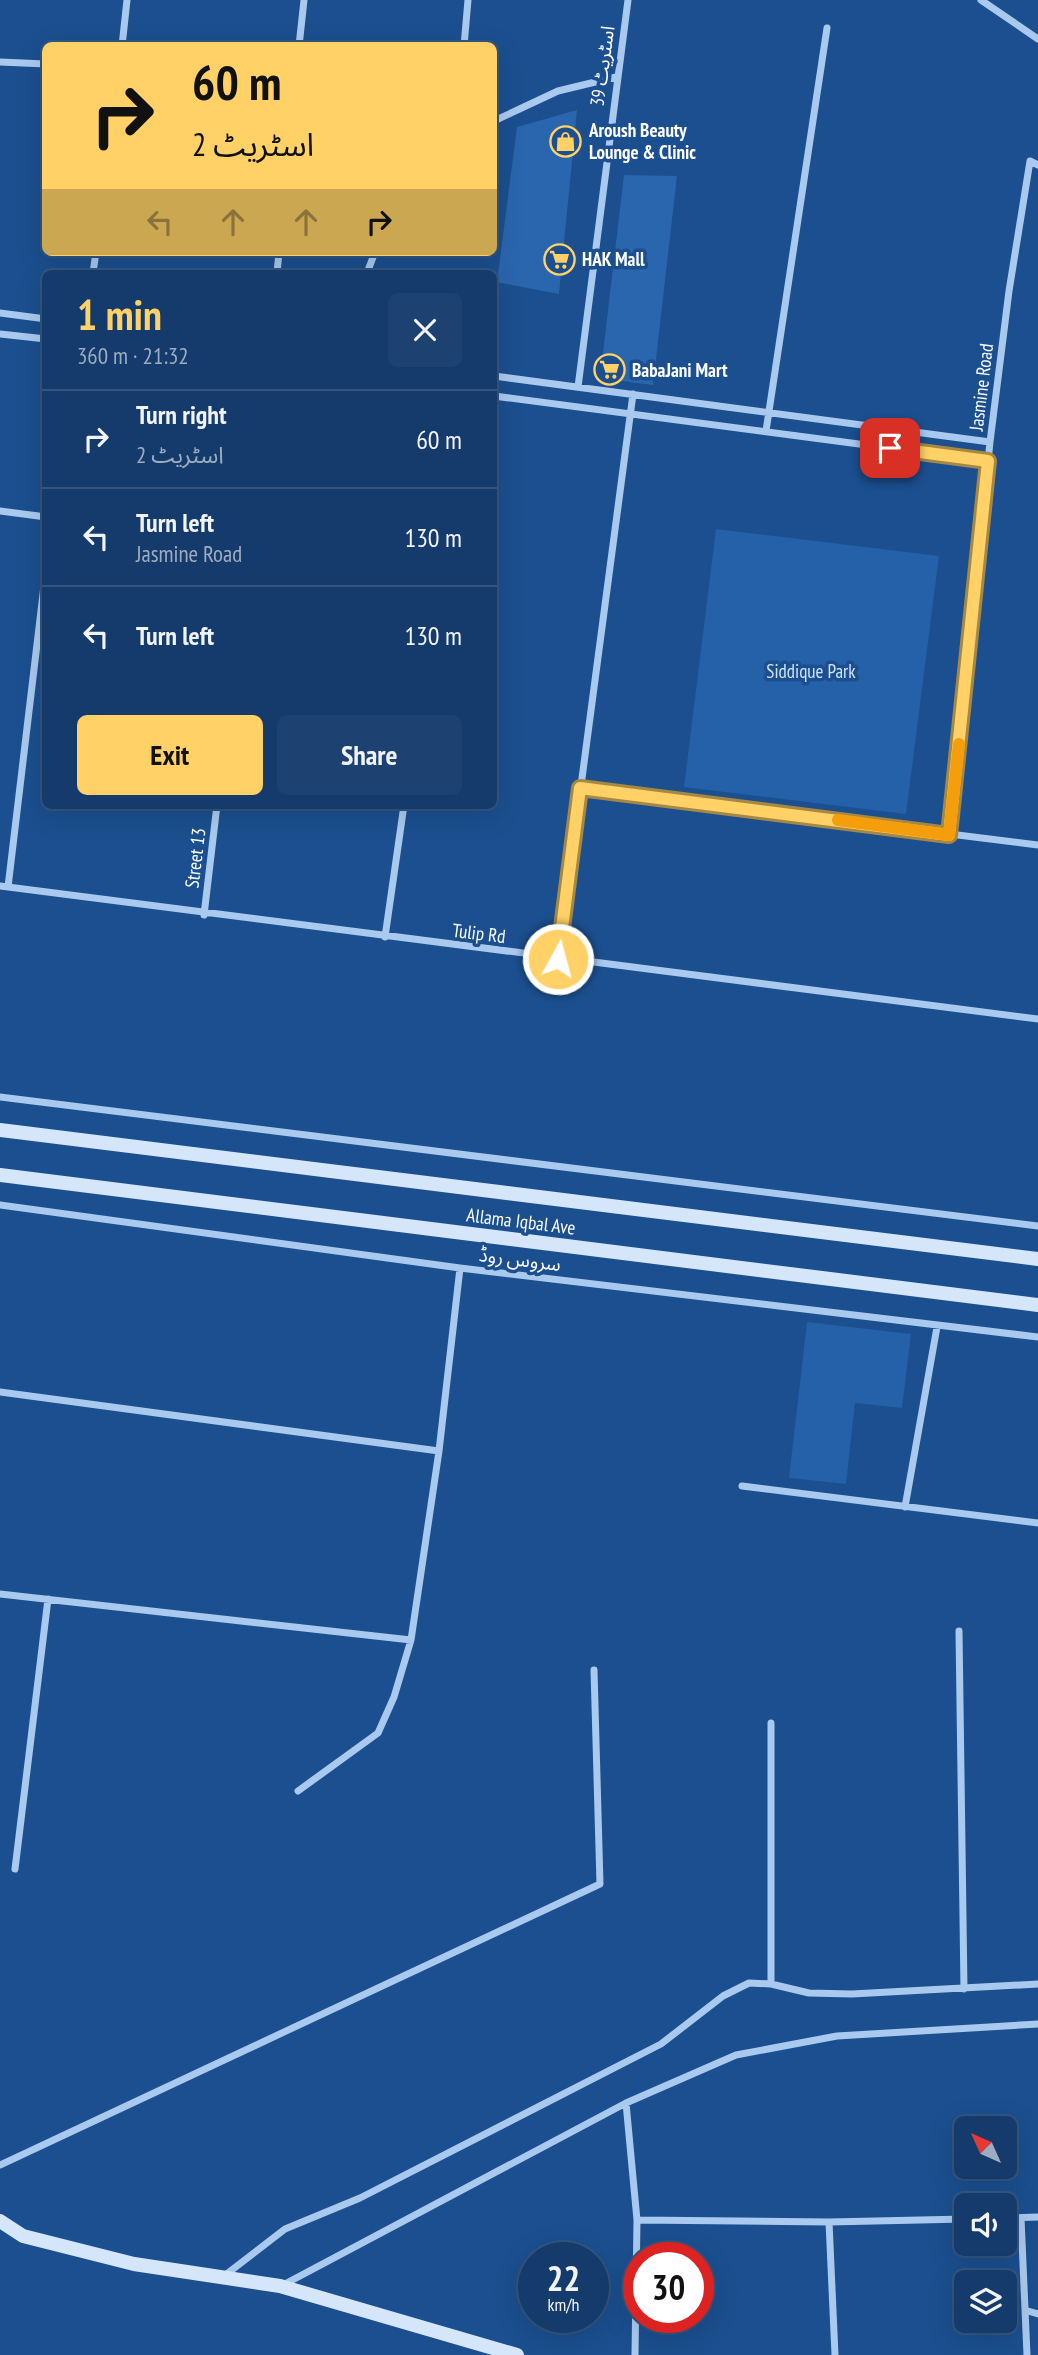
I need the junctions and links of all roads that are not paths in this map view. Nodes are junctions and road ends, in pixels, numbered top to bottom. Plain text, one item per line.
1 (127, 0) edge
2 (304, 0) edge
3 (468, 0) edge
4 (628, 0) edge
5 (981, 0) edge
6 (827, 28) dead end
7 (1038, 39) edge
8 (122, 42) edge
9 (299, 42) edge
10 (464, 42) edge
11 (0, 62) edge
12 (42, 64) edge
13 (616, 77) junction
14 (497, 120) edge
15 (1038, 165) edge
16 (0, 313) edge
17 (42, 318) edge
18 (0, 334) edge
19 (42, 339) edge
20 (497, 376) edge
21 (578, 387) junction
22 (633, 394) junction
23 (497, 396) edge
24 (768, 411) junction
25 (631, 414) junction
26 (766, 431) junction
27 (990, 442) junction
28 (988, 461) junction
29 (0, 511) edge
30 (42, 516) edge
31 (42, 599) edge
32 (580, 788) junction
33 (217, 809) edge
34 (403, 809) edge
35 (949, 835) junction
36 (1038, 845) edge
37 (4, 887) edge
38 (204, 915) junction
39 (385, 937) junction
40 (558, 959) junction
41 (1038, 1019) edge
42 (0, 1097) edge
43 (0, 1130) edge
44 (0, 1175) edge
45 (0, 1206) edge
46 (1038, 1226) edge
47 (1038, 1259) edge
48 (460, 1268) junction
49 (1038, 1305) edge
50 (937, 1327) junction
51 (1038, 1336) edge
52 (0, 1392) edge
53 (439, 1451) junction
54 (743, 1486) dead end
55 (905, 1507) junction
56 (1038, 1523) edge
57 (0, 1594) edge
58 (48, 1599) junction
59 (959, 1632) dead end
60 (411, 1640) junction
61 (594, 1670) dead end
62 (771, 1723) dead end
63 (298, 1791) dead end
64 (15, 1869) dead end
65 (771, 1984) junction
66 (1038, 1984) edge
67 (964, 1989) junction
68 (1038, 2024) edge
69 (626, 2103) junction
70 (0, 2165) edge
71 (1038, 2217) edge
72 (1017, 2218) edge
73 (1021, 2218) junction
74 (954, 2219) edge
75 (637, 2220) junction
76 (0, 2221) edge
77 (829, 2222) junction
78 (220, 2278) junction
79 (280, 2286) junction
80 (1028, 2311) junction
81 (1038, 2314) edge
82 (517, 2355) edge
83 (635, 2355) edge
84 (835, 2355) edge
85 (1027, 2355) edge

1 - 8 street
2 - 9 street
3 - 10 street
4 - 13 street, اسٹریٹ 39
5 - 7 street
6 - 24 street
11 - 12 street
13 - 14 street
13 - 21 street, اسٹریٹ 39
15 - 27 street, Jasmine Road
16 - 17 street
18 - 19 street
20 - 21 street
21 - 22 street
22 - 24 street
22 - 25 street
23 - 25 street
24 - 26 street
24 - 27 street
25 - 26 street
25 - 32 street
26 - 28 street
27 - 28 street, Jasmine Road
28 - 35 street, Jasmine Road
29 - 30 street
31 - 37 street
32 - 35 street
32 - 40 street
33 - 38 street, Street 13
34 - 39 street
35 - 36 street
37 - 38 street, Tulip Rd
38 - 39 street, Tulip Rd
39 - 40 street, Tulip Rd
40 - 41 street, Tulip Rd
42 - 46 street
43 - 47 main road, Allama Iqbal Ave
44 - 49 main road, Allama Iqbal Ave
45 - 48 street, سروس روڈ
48 - 50 street, سروس روڈ
48 - 53 street
50 - 51 street, سروس روڈ
50 - 55 street
52 - 53 street
53 - 60 street
54 - 55 street
55 - 56 street
57 - 58 street
58 - 60 street
58 - 64 street
59 - 67 street
60 - 63 street
61 - 70 street
62 - 65 street
65 - 67 street
65 - 78 street
66 - 67 street
68 - 69 street
69 - 75 street
69 - 79 street
71 - 73 street
72 - 73 street
73 - 80 street
74 - 77 street
75 - 77 street
75 - 83 street
76 - 78 main road
77 - 84 street
78 - 79 main road
79 - 82 main road
80 - 81 street
80 - 85 street

